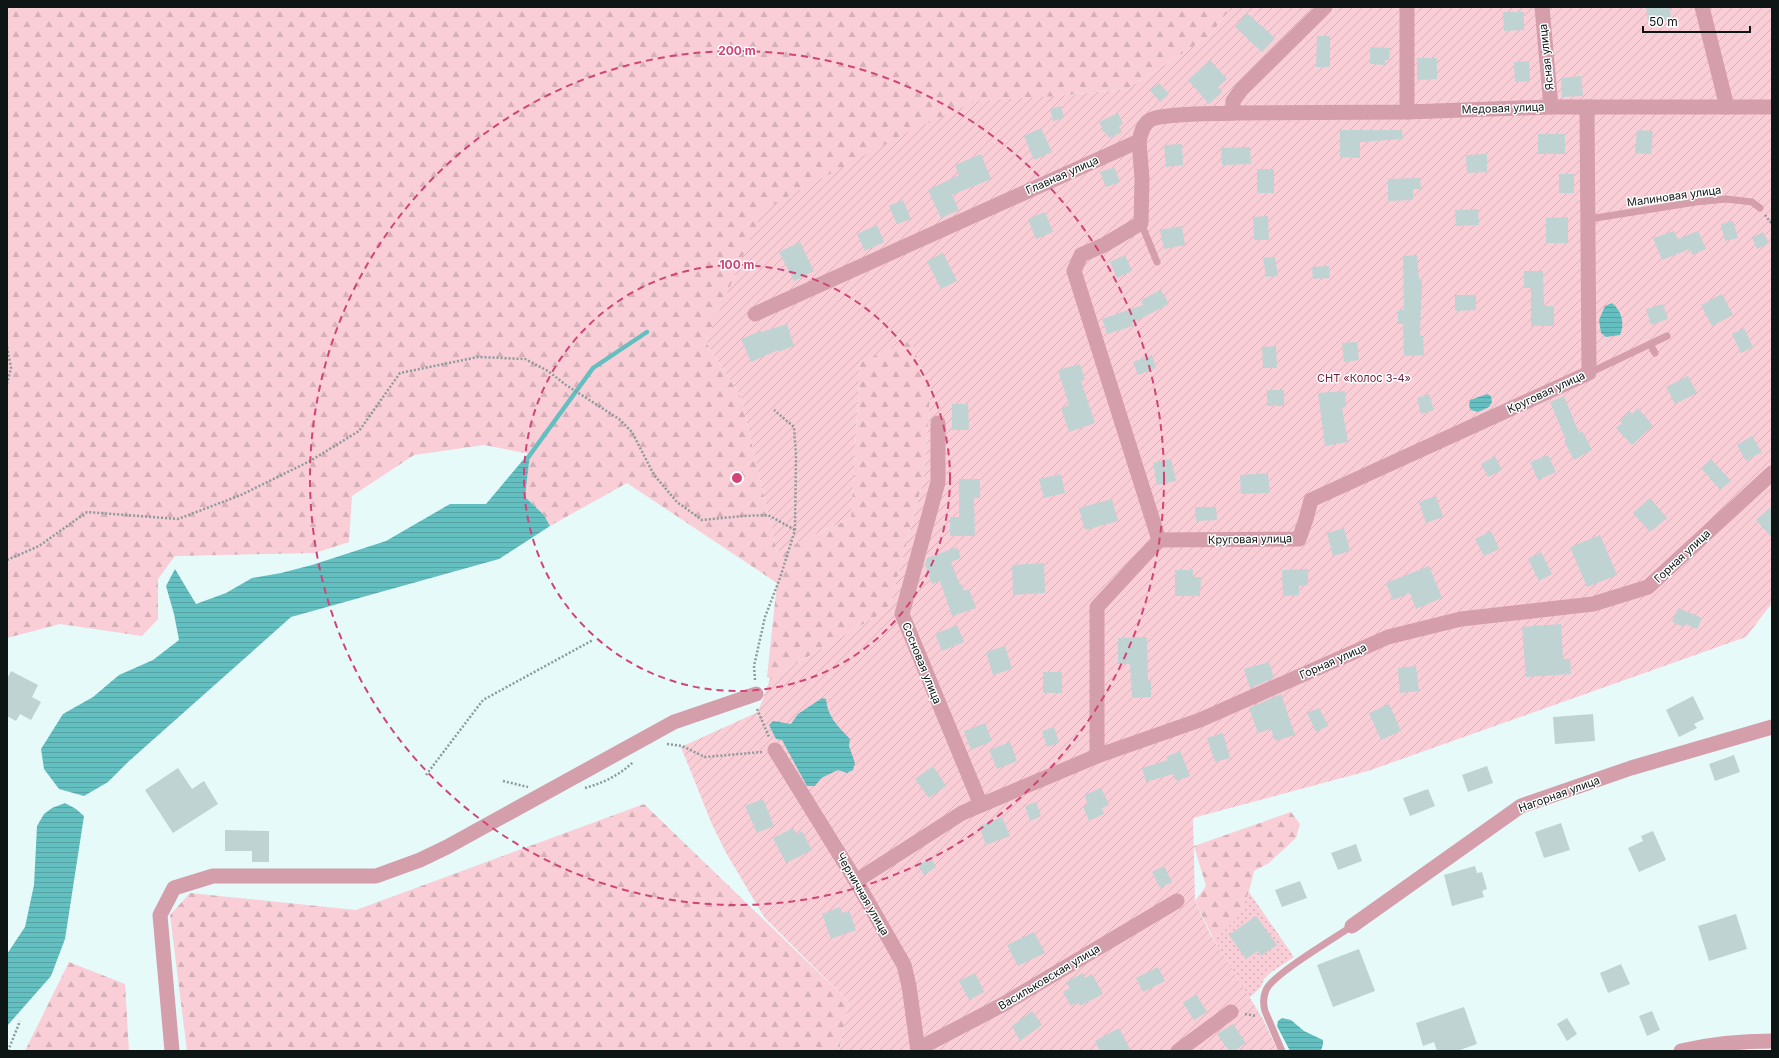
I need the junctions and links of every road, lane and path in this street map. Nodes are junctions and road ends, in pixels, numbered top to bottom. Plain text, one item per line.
1 (1325, 7) edge
2 (1407, 7) edge
3 (1542, 7) edge
4 (1702, 7) edge
5 (1587, 106) junction
6 (1551, 107) junction
7 (1727, 107) junction
8 (1772, 107) edge
9 (1407, 112) junction
10 (1233, 113) junction
11 (1139, 141) junction
12 (1760, 208) dead end
13 (1589, 219) junction
14 (1141, 223) junction
15 (1157, 262) dead end
16 (755, 314) dead end
17 (1667, 336) dead end
18 (1650, 344) junction
19 (7, 347) edge
20 (1655, 353) dead end
21 (1589, 373) junction
22 (7, 384) edge
23 (774, 410) dead end
24 (938, 423) dead end
25 (1772, 473) edge
26 (795, 530) junction
27 (1159, 540) junction
28 (7, 560) edge
29 (593, 640) dead end
30 (756, 694) junction
31 (1772, 727) edge
32 (662, 746) dead end
33 (771, 751) junction
34 (1097, 756) junction
35 (638, 757) dead end
36 (426, 774) dead end
37 (503, 781) dead end
38 (583, 789) dead end
39 (548, 791) junction
40 (981, 805) junction
41 (856, 881) junction
42 (1177, 901) dead end
43 (1352, 926) joint
44 (1265, 1011) junction
45 (1230, 1012) joint
46 (20, 1021) dead end
47 (1772, 1041) edge
48 (918, 1050) edge
49 (8, 1051) edge
50 (172, 1051) edge
51 (1178, 1051) edge
52 (1282, 1051) edge
53 (1681, 1051) edge

1 - 10 street
2 - 9 street
3 - 6 street, Ясная улица
4 - 7 street
5 - 6 street, Медовая улица
5 - 7 street, Медовая улица
5 - 13 street, Круговая улица
6 - 9 street, Медовая улица
7 - 8 street, Медовая улица
9 - 10 street, Медовая улица
10 - 11 street
11 - 14 street
11 - 16 street, Главная улица
12 - 13 lane, Малиновая улица
13 - 21 street, Круговая улица
14 - 15 lane
14 - 27 street
17 - 18 lane
18 - 20 lane
18 - 21 lane
19 - 22 path
21 - 27 street, Круговая улица
23 - 26 path
24 - 40 street, Сосновая улица
25 - 34 street, Горная улица
26 - 28 path
26 - 30 path
27 - 34 street
29 - 36 path
30 - 33 path
30 - 39 street
31 - 43 street, Нагорная улица
32 - 33 path
33 - 41 street, Черничная улица
34 - 40 street, Горная улица
35 - 38 path
37 - 39 path
39 - 50 street
40 - 41 street, Горная улица
41 - 48 street, Черничная улица
42 - 48 street, Васильковская улица
43 - 44 lane
44 - 45 path
44 - 52 lane
45 - 51 street
46 - 49 path
47 - 53 street

